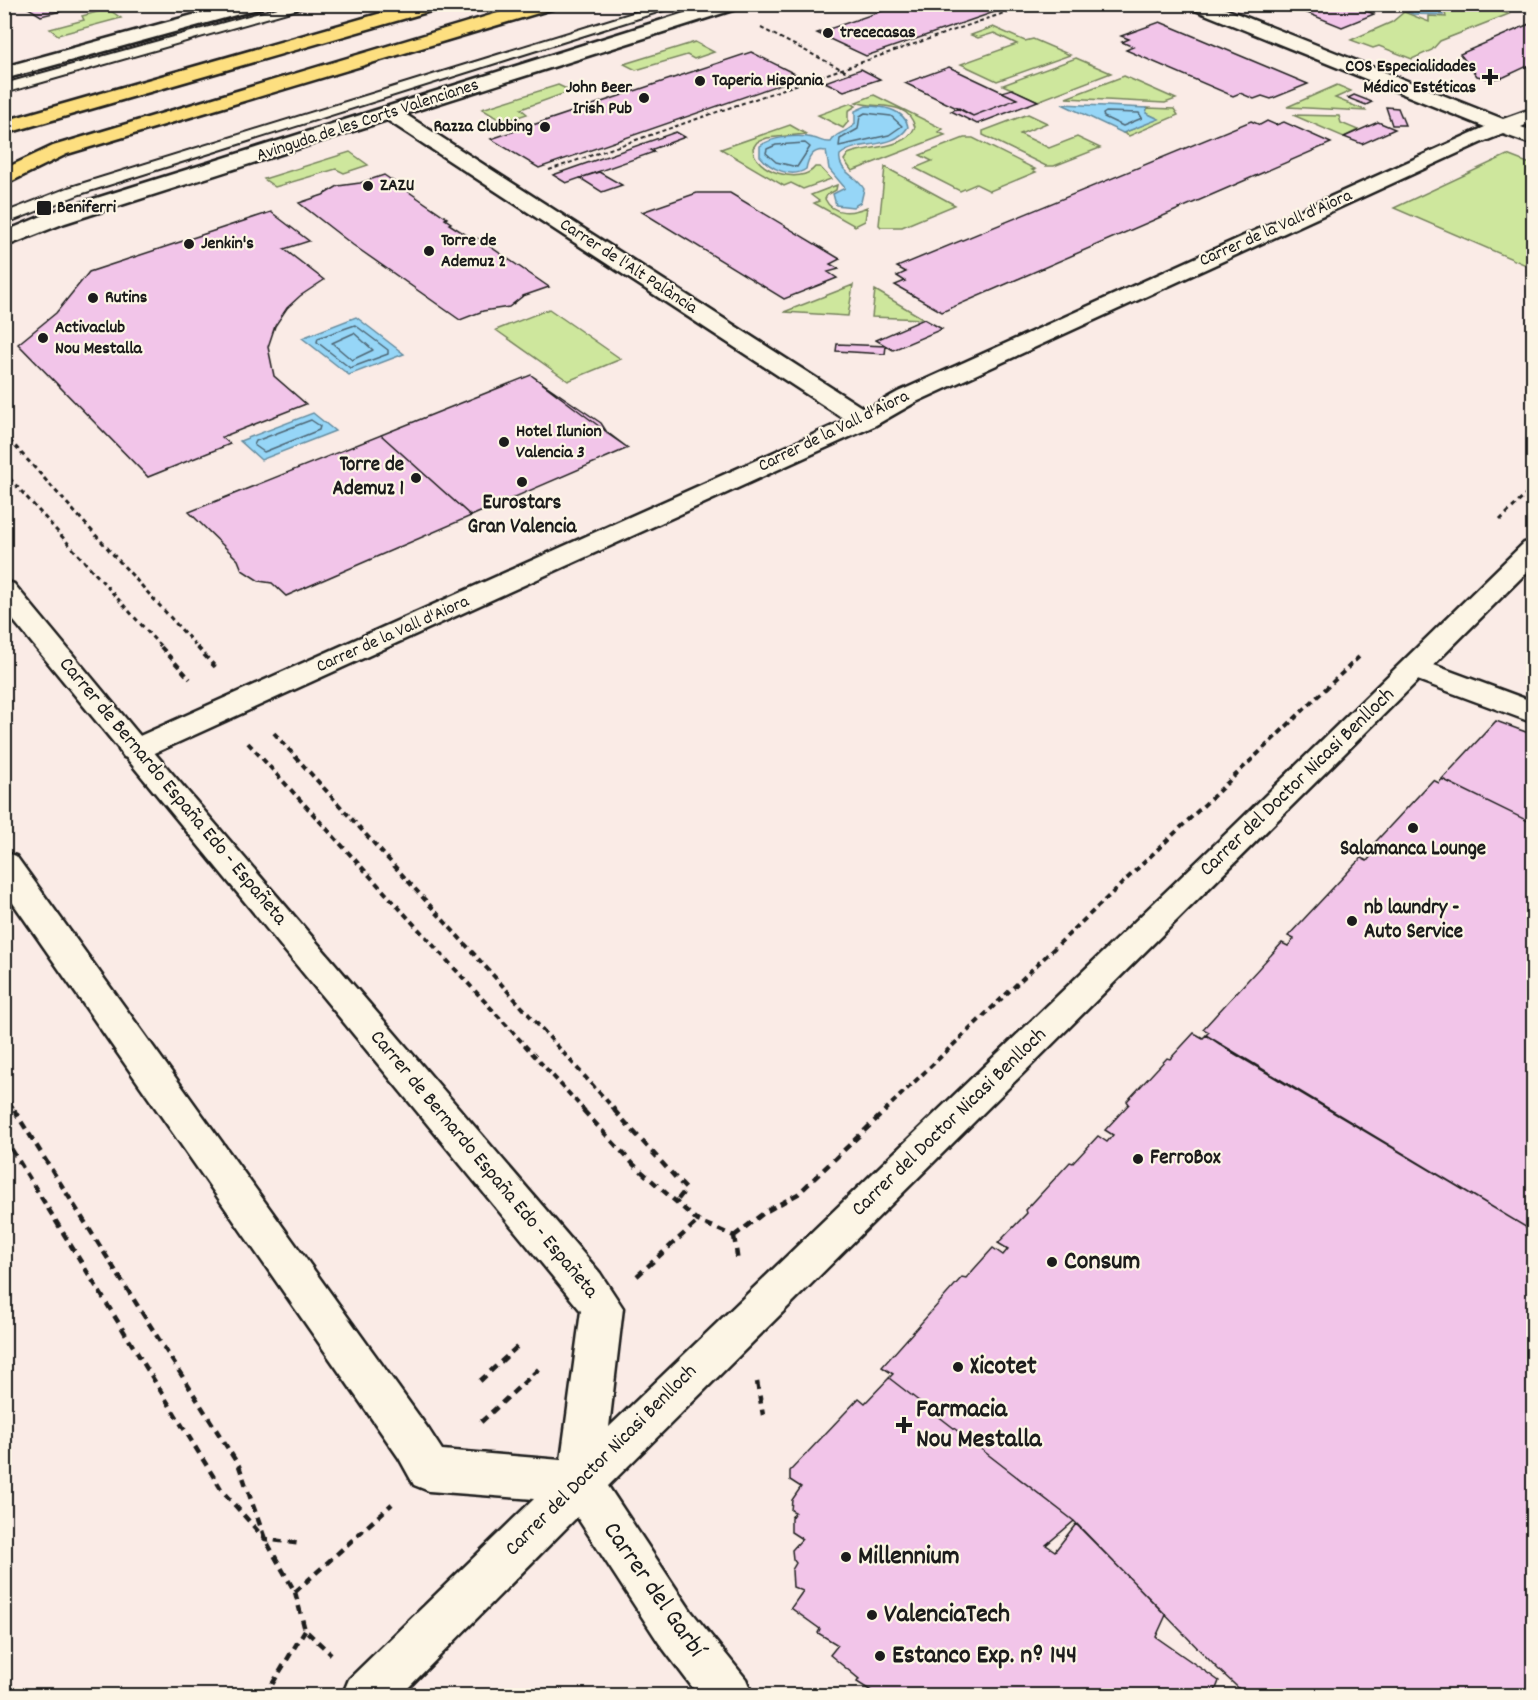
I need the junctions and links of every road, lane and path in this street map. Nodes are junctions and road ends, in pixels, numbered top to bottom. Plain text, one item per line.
1 (255, 4) edge
2 (309, 4) edge
3 (435, 4) edge
4 (549, 4) edge
5 (677, 4) edge
6 (733, 4) edge
7 (1030, 4) edge
8 (1196, 4) edge
9 (224, 8) edge
10 (758, 27) dead end
11 (842, 70) junction
12 (4, 73) edge
13 (849, 73) dead end
14 (4, 90) edge
15 (391, 114) junction
16 (1533, 114) edge
17 (1503, 127) junction
18 (4, 128) edge
19 (1533, 139) edge
20 (549, 170) dead end
21 (4, 179) edge
22 (4, 219) edge
23 (4, 240) edge
24 (866, 421) junction
25 (4, 434) edge
26 (4, 472) edge
27 (1533, 549) edge
28 (4, 590) edge
29 (1350, 666) dead end
30 (1414, 668) junction
31 (218, 670) dead end
32 (196, 686) dead end
33 (1533, 714) edge
34 (272, 730) dead end
35 (246, 741) dead end
36 (135, 750) junction
37 (4, 864) edge
38 (4, 1094) edge
39 (4, 1137) edge
40 (675, 1203) junction
41 (519, 1345) dead end
42 (539, 1369) dead end
43 (480, 1381) dead end
44 (497, 1407) dead end
45 (580, 1482) junction
46 (265, 1539) junction
47 (302, 1544) dead end
48 (323, 1566) dead end
49 (294, 1592) junction
50 (305, 1630) junction
51 (320, 1643) dead end
52 (265, 1695) edge
53 (366, 1695) edge
54 (729, 1695) edge

1 - 9 street
2 - 14 lane
3 - 18 main road
4 - 21 main road
5 - 22 lane
6 - 15 street, Avinguda de les Corts Valencianes
7 - 11 path
8 - 17 street
9 - 12 street
10 - 11 path
11 - 13 path
11 - 20 path
15 - 23 street, Avinguda de les Corts Valencianes
15 - 24 street, Carrer de l'Alt Palància
16 - 17 street, Carrer de la Vall d'Aiora
17 - 19 street
17 - 24 street, Carrer de la Vall d'Aiora
24 - 36 street, Carrer de la Vall d'Aiora
25 - 31 path
26 - 32 path
27 - 30 street, Carrer del Doctor Nicasi Benlloch
28 - 36 street, Carrer de Bernardo España Edo - Españeta
29 - 40 path
30 - 33 street
30 - 45 street, Carrer del Doctor Nicasi Benlloch
34 - 40 path
35 - 40 path
36 - 45 street, Carrer de Bernardo España Edo - Españeta
37 - 45 street
38 - 46 path
39 - 46 path
41 - 43 path
42 - 44 path
45 - 53 street, Carrer del Doctor Nicasi Benlloch
45 - 54 street, Carrer del Garbí
46 - 47 path
46 - 49 path
48 - 49 path
49 - 50 path
50 - 51 path
50 - 52 path

